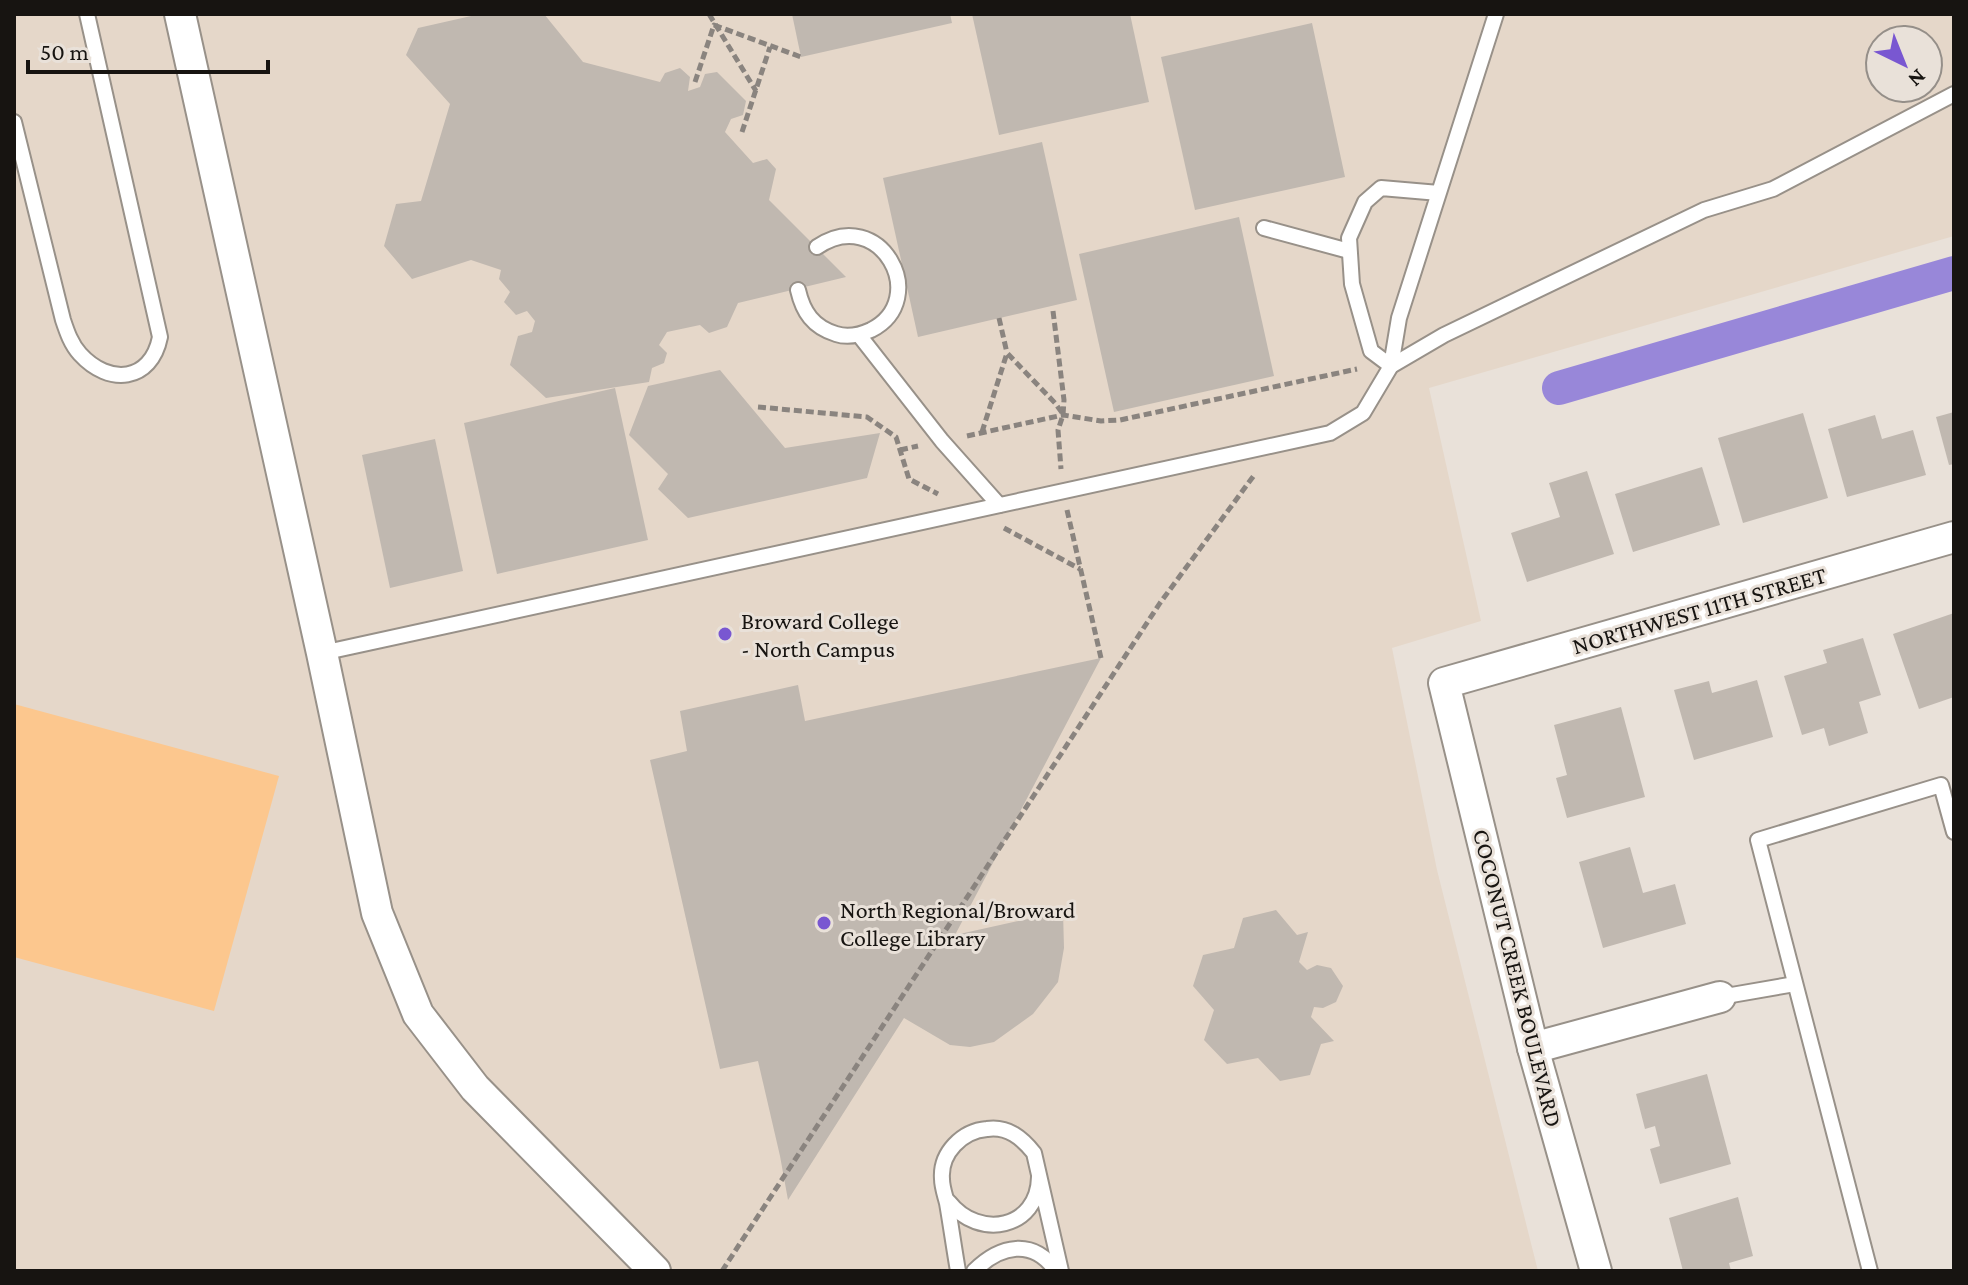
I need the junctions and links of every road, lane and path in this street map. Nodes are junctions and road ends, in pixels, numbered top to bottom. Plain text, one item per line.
1 (87, 14) edge
2 (180, 14) edge
3 (709, 14) edge
4 (1496, 14) edge
5 (714, 25) junction
6 (770, 47) junction
7 (801, 57) dead end
8 (695, 82) dead end
9 (756, 91) junction
10 (1954, 94) edge
11 (14, 122) edge
12 (742, 132) dead end
13 (1439, 193) junction
14 (1264, 228) dead end
15 (817, 247) dead end
16 (1349, 251) junction
17 (798, 290) dead end
18 (999, 318) dead end
19 (859, 335) junction
20 (1007, 353) junction
21 (1391, 366) junction
22 (1359, 369) dead end
23 (758, 407) dead end
24 (1063, 415) junction
25 (982, 432) junction
26 (942, 441) junction
27 (1277, 444) junction
28 (900, 450) junction
29 (999, 505) junction
30 (971, 511) junction
31 (1954, 537) edge
32 (1080, 569) dead end
33 (322, 653) junction
34 (1444, 683) joint
35 (1954, 832) edge
36 (1795, 984) junction
37 (1720, 997) joint
38 (1533, 1048) junction
39 (1039, 1169) junction
40 (946, 1198) junction
41 (655, 1271) edge
42 (722, 1271) edge
43 (958, 1271) edge
44 (974, 1271) edge
45 (1059, 1271) edge
46 (1596, 1271) edge
47 (1870, 1271) edge

1 - 11 lane
2 - 33 street
3 - 5 path
4 - 13 lane
5 - 6 path
5 - 8 path
5 - 9 path
6 - 7 path
6 - 9 path
9 - 12 path
10 - 21 lane
13 - 16 lane
13 - 21 lane
14 - 16 lane
15 - 19 lane
16 - 21 lane
17 - 19 lane
18 - 20 path
19 - 26 lane
20 - 24 path
20 - 25 path
21 - 27 lane
22 - 24 path
23 - 28 path
24 - 25 path
25 - 26 path
26 - 28 path
26 - 29 lane
27 - 29 lane
27 - 42 path
28 - 30 path
29 - 30 lane
30 - 32 path
30 - 33 lane
31 - 34 street, NORTHWEST 11TH STREET
33 - 41 street
34 - 38 street, COCONUT CREEK BOULEVARD
35 - 36 lane
36 - 37 lane
36 - 47 lane
37 - 38 street
38 - 46 street, COCONUT CREEK BOULEVARD
39 - 40 lane
39 - 40 lane
39 - 45 lane
40 - 43 lane
44 - 45 lane

